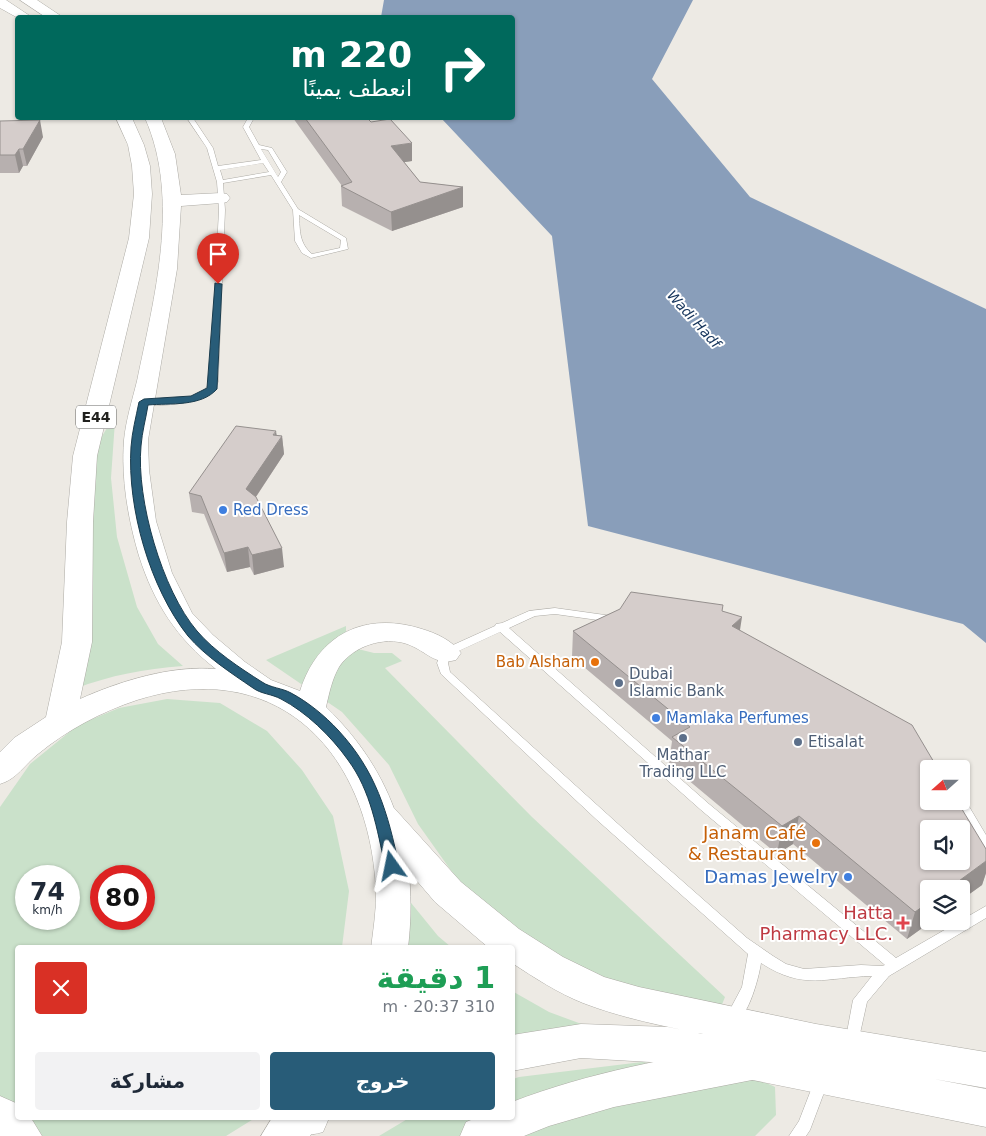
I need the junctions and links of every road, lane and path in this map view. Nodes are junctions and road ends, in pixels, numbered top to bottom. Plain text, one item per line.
1 (26, 0) edge
2 (0, 2) edge
3 (22, 15) edge
4 (53, 15) edge
5 (125, 120) edge
6 (155, 120) edge
7 (191, 120) edge
8 (250, 120) edge
9 (256, 146) junction
10 (264, 161) junction
11 (217, 168) junction
12 (272, 173) junction
13 (278, 182) junction
14 (221, 190) junction
15 (172, 201) junction
16 (296, 210) junction
17 (144, 402) junction
18 (100, 404) junction
19 (612, 619) edge
20 (500, 626) junction
21 (446, 653) junction
22 (260, 687) junction
23 (309, 712) junction
24 (60, 722) junction
25 (0, 772) edge
26 (965, 810) edge
27 (382, 817) junction
28 (986, 846) edge
29 (986, 912) edge
30 (390, 945) edge
31 (514, 945) edge
32 (515, 946) edge
33 (755, 950) junction
34 (890, 969) junction
35 (729, 1022) junction
36 (851, 1047) junction
37 (515, 1053) edge
38 (752, 1062) junction
39 (986, 1070) edge
40 (823, 1076) junction
41 (986, 1108) edge
42 (481, 1136) edge
43 (797, 1136) edge

1 - 4 main road
2 - 3 main road
5 - 18 main road, E44
6 - 15 main road
7 - 11 lane
8 - 9 lane
9 - 10 lane
9 - 13 lane
10 - 11 lane
10 - 12 lane
11 - 14 lane
12 - 13 lane
12 - 14 lane
13 - 16 lane
14 - 15 main road
14 - 17 lane
15 - 17 main road
16 - 16 lane
17 - 18 main road
17 - 22 main road
18 - 24 main road, E44
19 - 20 lane
20 - 21 lane
20 - 34 lane
21 - 23 main road
21 - 33 lane
22 - 23 main road
22 - 24 main road
23 - 27 main road
24 - 25 main road
26 - 28 lane
27 - 30 main road
27 - 31 main road
29 - 34 lane
32 - 35 main road
33 - 34 lane
33 - 35 lane
34 - 36 lane
35 - 36 main road
36 - 39 main road
37 - 38 main road
38 - 40 main road
38 - 42 main road
40 - 41 main road
40 - 43 lane

